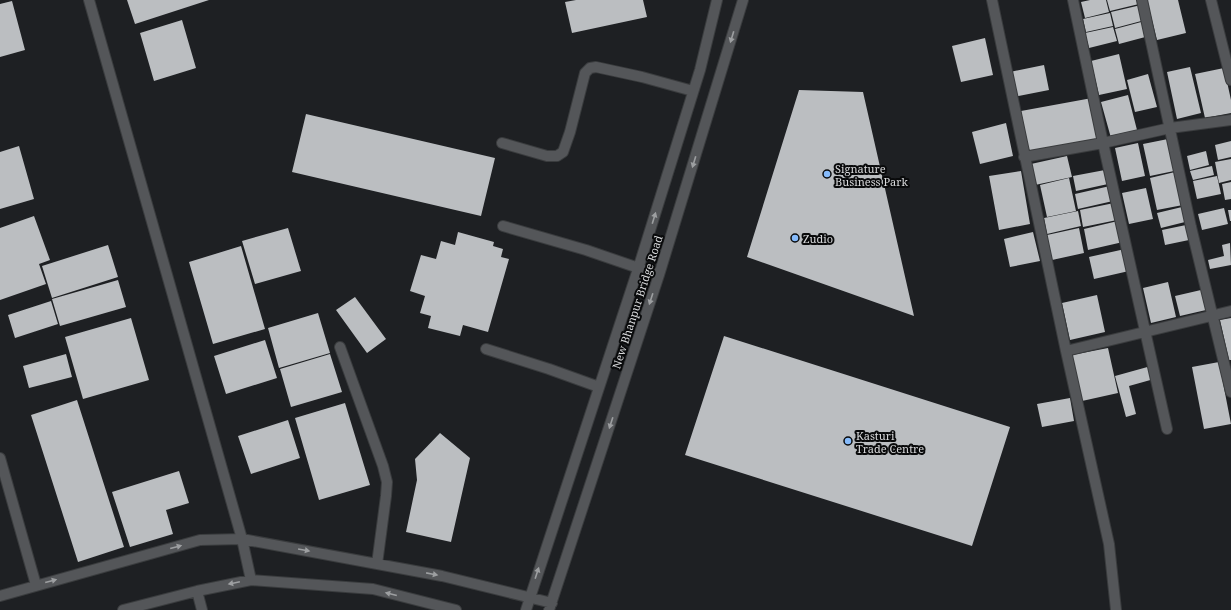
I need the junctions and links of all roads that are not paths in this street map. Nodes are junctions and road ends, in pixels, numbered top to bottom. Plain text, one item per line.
1 (89, 0) edge
2 (718, 0) edge
3 (743, 0) edge
4 (992, 0) edge
5 (1073, 0) edge
6 (1142, 0) edge
7 (1211, 0) edge
8 (1231, 80) edge
9 (693, 92) junction
10 (1231, 120) edge
11 (1170, 128) junction
12 (502, 144) dead end
13 (1103, 144) junction
14 (1024, 158) junction
15 (503, 226) dead end
16 (638, 268) junction
17 (659, 275) junction
18 (1231, 311) edge
19 (1212, 315) junction
20 (1146, 331) junction
21 (340, 347) dead end
22 (486, 349) dead end
23 (1066, 351) junction
24 (598, 387) junction
25 (1231, 392) edge
26 (1167, 429) dead end
27 (0, 458) edge
28 (242, 539) junction
29 (377, 564) junction
30 (251, 580) junction
31 (36, 585) junction
32 (197, 591) junction
33 (0, 596) edge
34 (530, 596) junction
35 (550, 606) edge
36 (123, 610) edge
37 (202, 610) edge
38 (456, 610) edge
39 (526, 610) edge
40 (1116, 610) edge

1 - 28 street
2 - 9 street, New Bhanpur Bridge Road
3 -> 17 street, New Bhanpur Bridge Road
4 - 14 street
5 - 13 street
6 - 11 street
7 - 8 street
9 - 12 street
16 -> 9 street, New Bhanpur Bridge Road
10 - 11 street
11 - 13 street
11 - 19 street
13 - 14 street
13 - 20 street
14 - 23 street
15 - 16 street
16 - 17 street
16 - 24 street, New Bhanpur Bridge Road
17 -> 35 street, New Bhanpur Bridge Road
18 - 19 street
19 - 20 street
19 - 25 street
20 - 23 street
20 - 26 street
21 - 29 street
22 - 24 street
23 - 40 street
34 -> 24 street, New Bhanpur Bridge Road
27 - 31 street
28 -> 29 street
28 - 30 street
31 -> 28 street
29 -> 34 street
30 -> 32 street
38 -> 30 street
31 - 33 street
32 - 36 street
32 - 37 street
34 - 35 street
34 - 39 street, New Bhanpur Bridge Road

